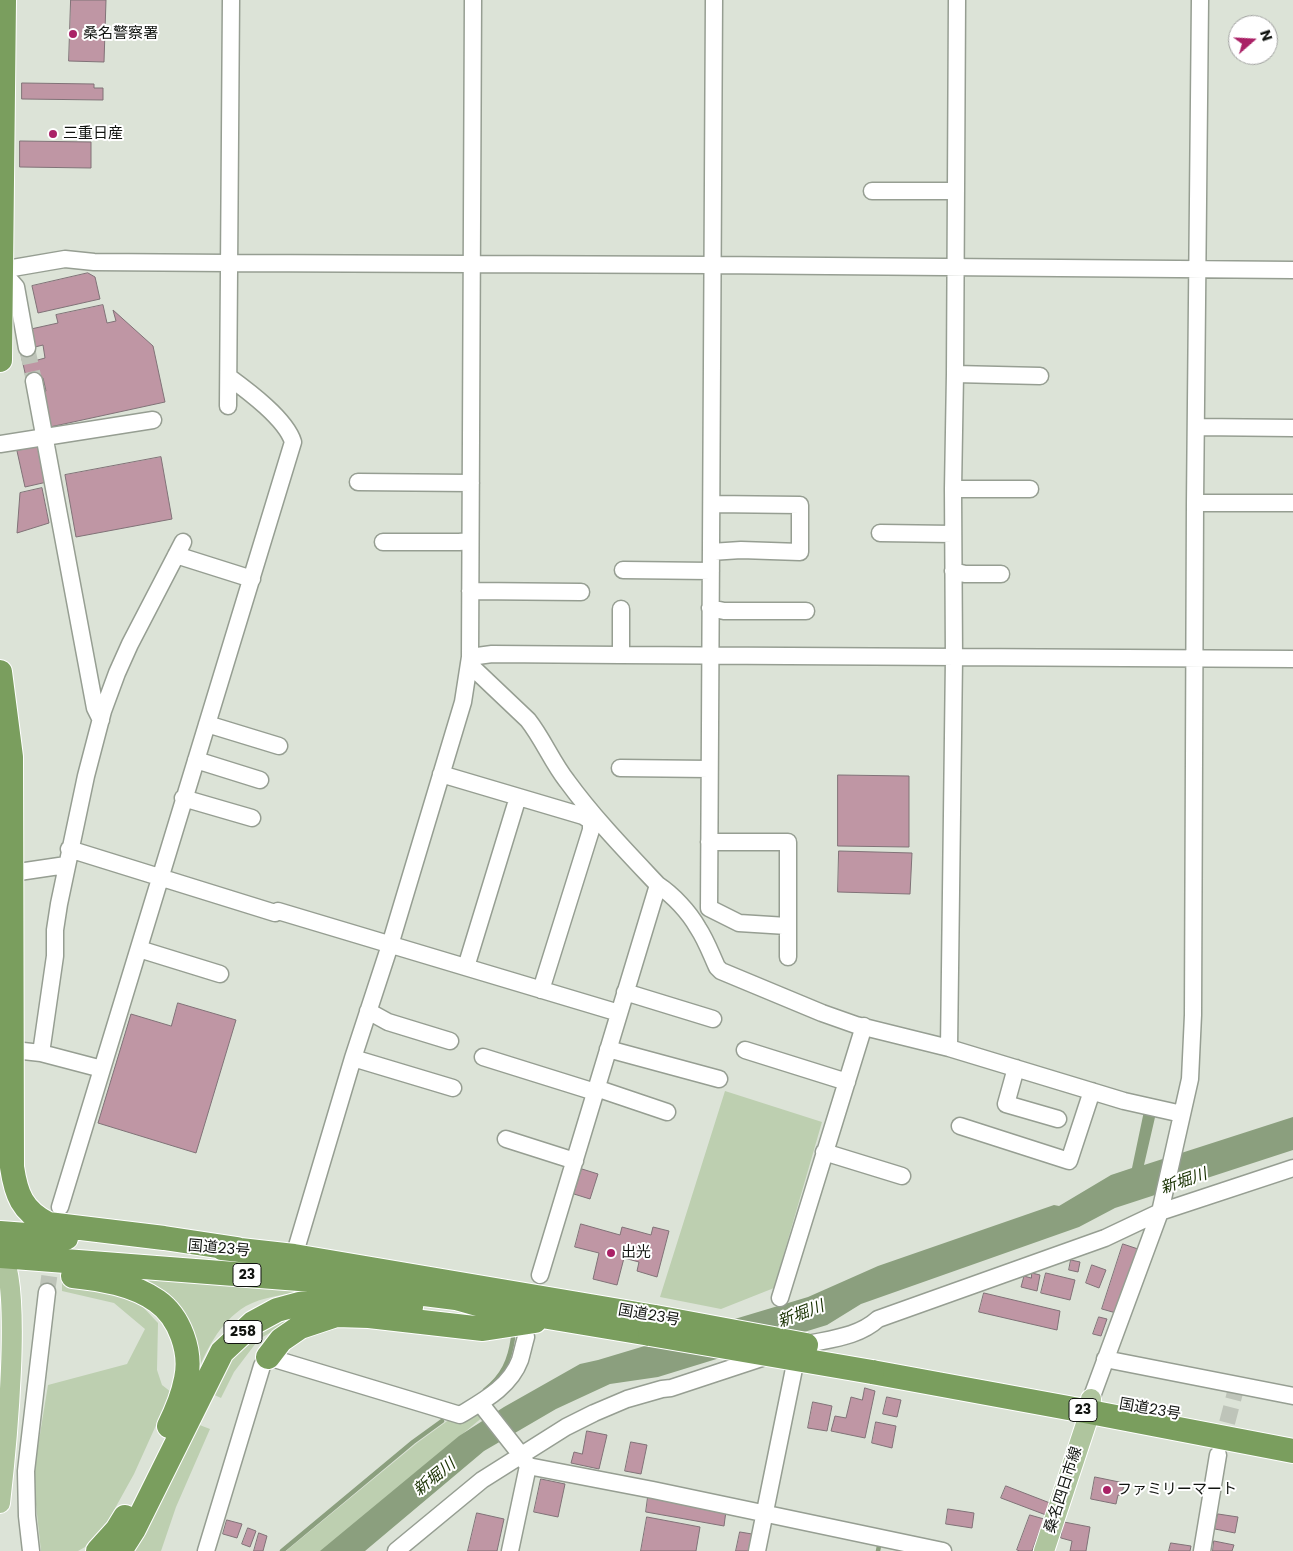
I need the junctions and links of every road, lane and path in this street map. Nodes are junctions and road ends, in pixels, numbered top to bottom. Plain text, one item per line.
1 (4, 0) edge
2 (231, 0) edge
3 (472, 0) edge
4 (714, 0) edge
5 (957, 0) edge
6 (1200, 0) edge
7 (872, 191) dead end
8 (956, 191) junction
9 (229, 263) junction
10 (472, 264) junction
11 (712, 265) junction
12 (956, 268) junction
13 (2, 270) junction
14 (1197, 270) junction
15 (1293, 270) edge
16 (28, 348) tunnel mouth
17 (0, 360) edge
18 (956, 374) junction
19 (1040, 376) dead end
20 (229, 377) junction
21 (34, 381) tunnel mouth
22 (228, 406) dead end
23 (153, 420) dead end
24 (1197, 427) junction
25 (1293, 428) edge
26 (44, 438) junction
27 (0, 444) edge
28 (358, 482) dead end
29 (471, 482) junction
30 (953, 489) junction
31 (1030, 489) dead end
32 (1195, 502) junction
33 (1293, 503) edge
34 (712, 504) junction
35 (880, 532) dead end
36 (953, 534) junction
37 (470, 541) junction
38 (383, 542) dead end
39 (711, 552) junction
40 (623, 570) dead end
41 (711, 571) junction
42 (953, 571) junction
43 (1001, 574) dead end
44 (252, 580) junction
45 (470, 591) junction
46 (581, 592) dead end
47 (710, 608) junction
48 (621, 609) dead end
49 (806, 612) dead end
50 (621, 655) junction
51 (710, 656) junction
52 (954, 658) junction
53 (1195, 658) junction
54 (1293, 659) edge
55 (469, 661) junction
56 (0, 672) edge
57 (101, 720) junction
58 (207, 724) junction
59 (279, 746) dead end
60 (196, 760) junction
61 (620, 768) dead end
62 (709, 769) junction
63 (441, 774) junction
64 (260, 780) dead end
65 (518, 797) junction
66 (183, 798) junction
67 (252, 818) dead end
68 (593, 819) junction
69 (709, 842) junction
70 (68, 857) junction
71 (12, 873) junction
72 (160, 876) junction
73 (658, 885) junction
74 (709, 908) junction
75 (693, 920) junction
76 (787, 926) junction
77 (390, 945) junction
78 (139, 949) junction
79 (788, 957) dead end
80 (466, 967) junction
81 (220, 974) dead end
82 (541, 990) junction
83 (625, 992) junction
84 (368, 1010) junction
85 (619, 1013) junction
86 (713, 1019) dead end
87 (864, 1026) junction
88 (450, 1041) dead end
89 (949, 1048) junction
90 (8, 1049) junction
91 (608, 1049) junction
92 (744, 1050) dead end
93 (41, 1053) junction
94 (483, 1057) dead end
95 (353, 1058) junction
96 (1016, 1068) junction
97 (102, 1069) junction
98 (719, 1079) dead end
99 (847, 1082) junction
100 (453, 1088) dead end
101 (595, 1090) junction
102 (1092, 1091) junction
103 (667, 1112) dead end
104 (1182, 1114) junction
105 (1058, 1119) dead end
106 (960, 1126) dead end
107 (506, 1139) dead end
108 (824, 1152) junction
109 (575, 1160) junction
110 (1293, 1168) edge
111 (902, 1176) dead end
112 (60, 1207) dead end
113 (1160, 1212) junction
114 (0, 1233) edge
115 (46, 1237) junction
116 (237, 1249) junction
117 (294, 1256) junction
118 (2, 1261) edge
119 (540, 1275) dead end
120 (47, 1292) tunnel mouth
121 (780, 1298) dead end
122 (488, 1306) junction
123 (551, 1318) junction
124 (653, 1326) junction
125 (526, 1337) dead end
126 (799, 1347) junction
127 (268, 1357) junction
128 (1105, 1359) junction
129 (11, 1376) junction
130 (38, 1376) junction
131 (1293, 1396) edge
132 (1091, 1405) junction
133 (483, 1406) junction
134 (1293, 1436) edge
135 (1293, 1451) edge
136 (1218, 1455) tunnel mouth
137 (521, 1456) junction
138 (0, 1503) edge
139 (765, 1513) junction
140 (31, 1551) edge
141 (98, 1551) edge
142 (120, 1551) edge
143 (206, 1551) edge
144 (396, 1551) edge
145 (510, 1551) edge
146 (757, 1551) edge
147 (942, 1551) edge
148 (1044, 1551) edge
149 (1202, 1551) edge

1 - 13 highway
2 - 9 street
3 - 10 street
4 - 11 street
5 - 8 street
6 - 14 street
7 - 8 street
8 - 12 street
9 - 10 street
9 - 13 street
9 - 20 street
10 - 11 street
10 - 29 street
11 - 12 street
11 - 34 street
12 - 14 street
12 - 18 street
13 - 16 street
13 - 17 highway
14 - 15 street
14 - 24 street
18 - 19 street
18 - 30 street
20 - 22 street
20 - 44 street
21 - 26 street
23 - 26 street
24 - 25 street
24 - 32 street
26 - 27 street
26 - 57 street
28 - 29 street
29 - 37 street
30 - 31 street
30 - 36 street
32 - 33 street
32 - 53 street
34 - 39 street
34 - 39 street
35 - 36 street
36 - 42 street
37 - 38 street
37 - 45 street
39 - 41 street
40 - 41 street
41 - 47 street
42 - 43 street
42 - 52 street
44 - 57 street
44 - 58 street
45 - 46 street
45 - 55 street
47 - 49 street
47 - 51 street
48 - 50 street
50 - 51 street
50 - 55 street
51 - 52 street
51 - 62 street
52 - 53 street
52 - 89 street
53 - 54 street
53 - 104 street
55 - 63 street
55 - 68 street
56 - 71 highway
57 - 70 street
58 - 59 street
58 - 60 street
60 - 64 street
60 - 66 street
61 - 62 street
62 - 69 street
63 - 65 street
63 - 77 street
65 - 68 street
65 - 80 street
66 - 67 street
66 - 72 street
68 - 73 street
68 - 82 street
69 - 74 street
69 - 76 street
70 - 71 street
70 - 72 street
70 - 93 street
71 - 90 highway
72 - 77 street
72 - 78 street
73 - 75 street
73 - 83 street
74 - 75 street
74 - 76 street
75 - 87 street
76 - 79 street
77 - 80 street
77 - 84 street
78 - 81 street
78 - 97 street
80 - 82 street
82 - 85 street
83 - 85 street
83 - 86 street
84 - 88 street
84 - 95 street
85 - 91 street
87 - 89 street
87 - 99 street
89 - 96 street
90 - 93 street
90 - 116 highway
91 - 98 street
91 - 101 street
92 - 99 street
93 - 97 street
94 - 101 street
95 - 100 street
95 - 117 street
96 - 102 street
96 - 105 street
97 - 112 street
99 - 108 street
101 - 103 street
101 - 109 street
102 - 104 street
102 - 106 street
104 - 113 street
107 - 109 street
108 - 111 street
108 - 121 street
109 - 119 street
110 - 113 street
113 - 126 street
113 - 128 street
114 - 115 highway, 国道23号 / 23
115 - 116 highway, 国道23号 / 23
115 - 118 main road
116 - 117 highway, 国道23号 / 23
117 - 124 highway, 国道23号 / 23
118 - 122 highway, 国道23号 / 23
118 - 129 main road
118 - 141 highway
120 - 130 street
122 - 123 highway, 国道23号 / 23
122 - 142 highway, 258
123 - 124 highway, 国道23号 / 23
123 - 127 highway
124 - 132 highway, 国道23号 / 23, bridge
125 - 133 street
126 - 137 street
126 - 139 street
127 - 133 street
127 - 143 street
128 - 131 street
128 - 132 street
129 - 130 street
129 - 138 main road
130 - 140 street
132 - 134 highway, 国道23号 / 23
132 - 135 highway, 国道23号 / 23
132 - 148 main road, 桑名四日市線
133 - 137 street
136 - 149 street
137 - 139 street
137 - 144 street
137 - 145 street
139 - 146 street
139 - 147 street

